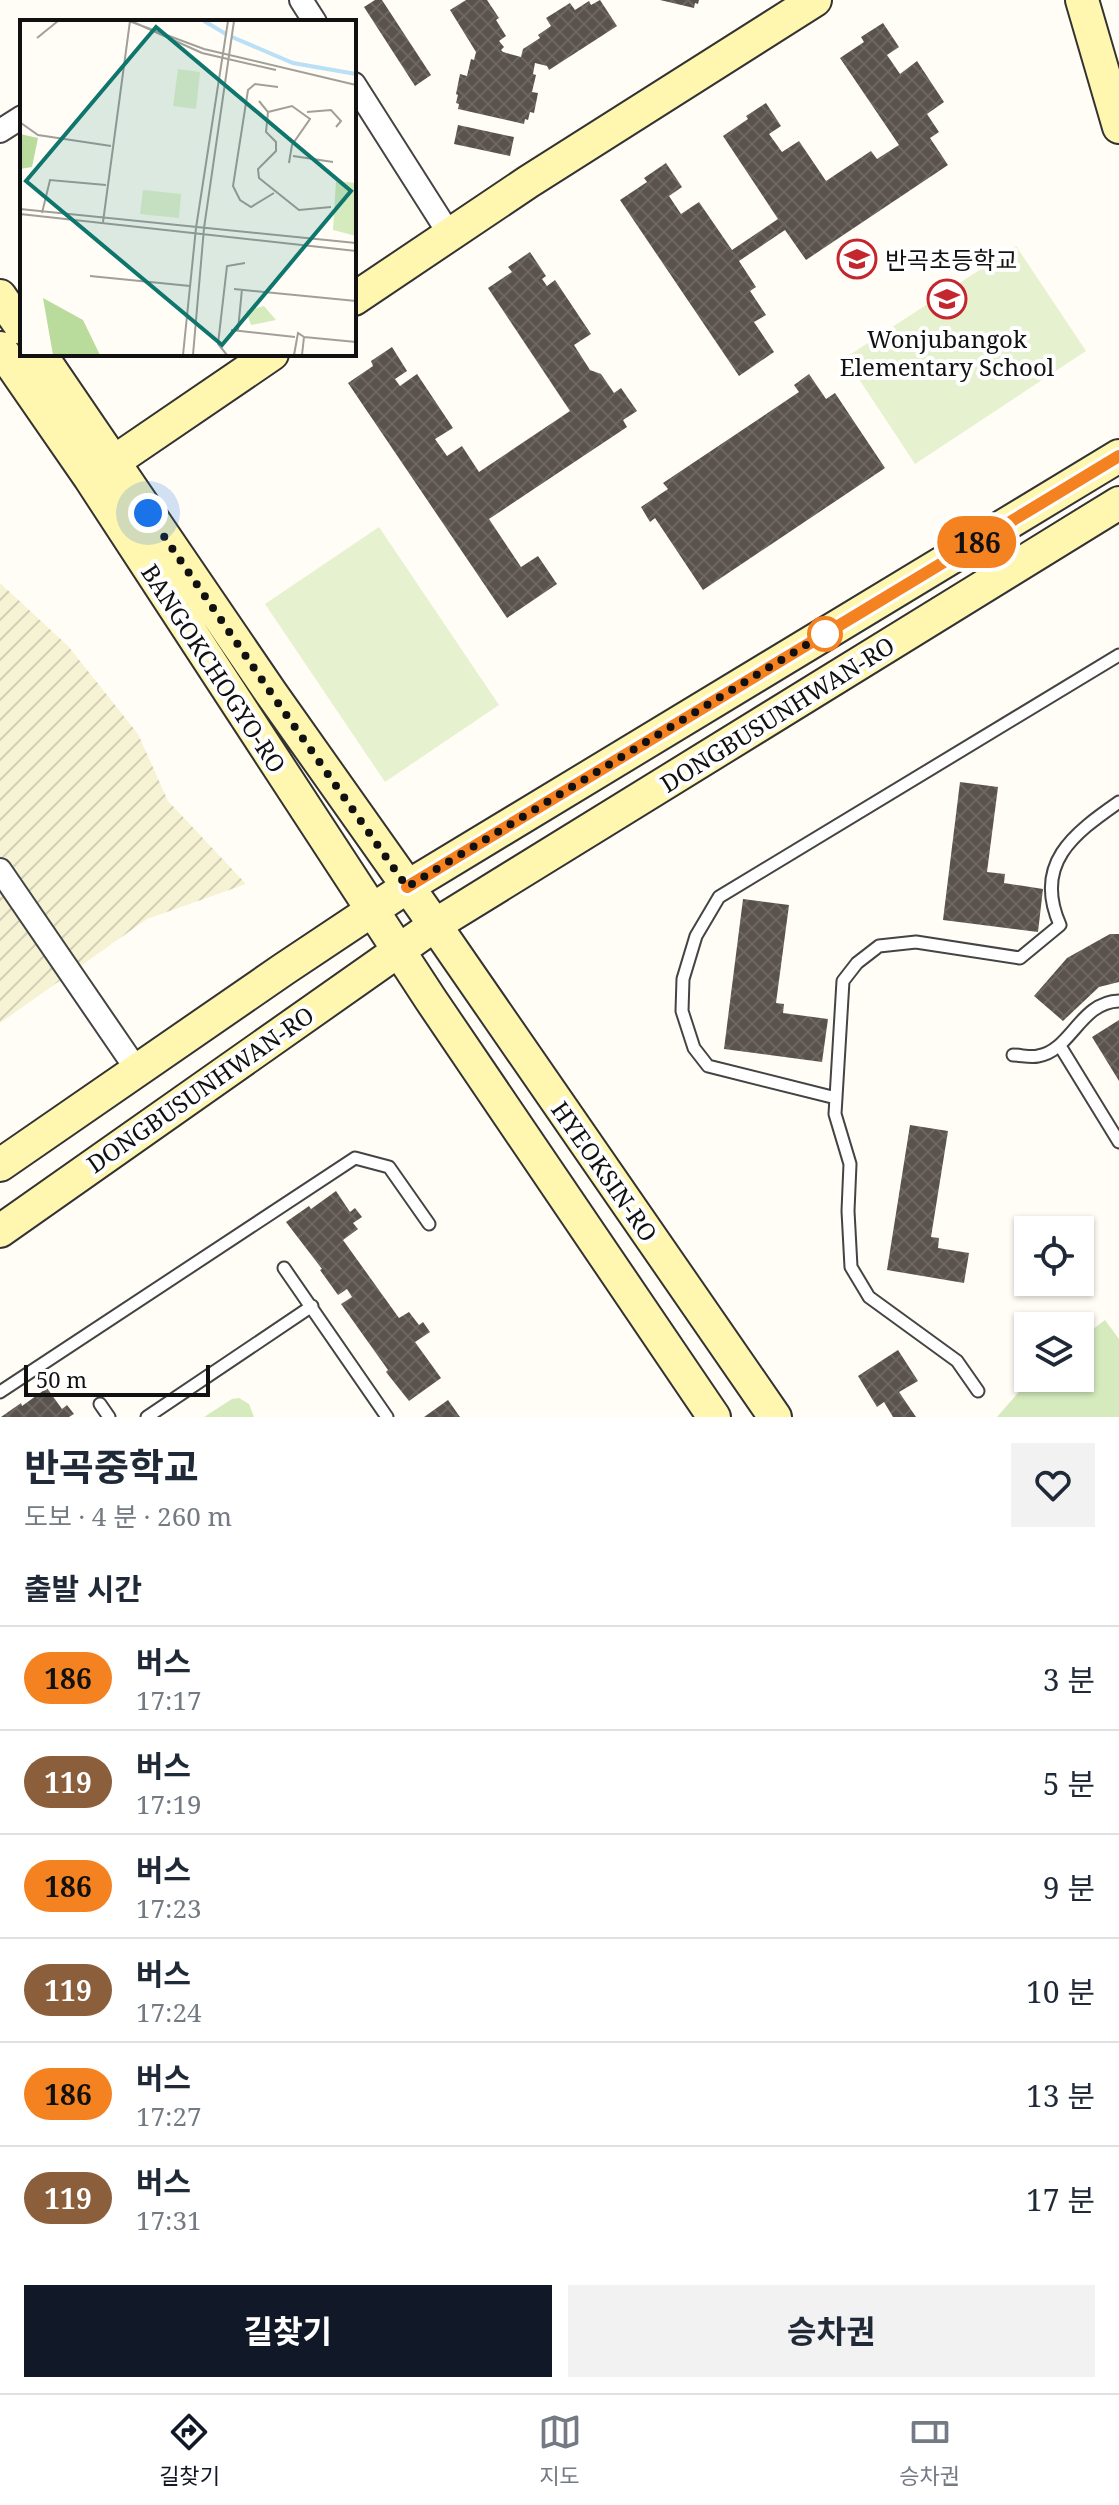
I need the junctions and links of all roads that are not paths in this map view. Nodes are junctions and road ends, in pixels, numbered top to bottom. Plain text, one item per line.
1 (301, 0) edge
2 (815, 0) edge
3 (1082, 0) edge
4 (1104, 0) edge
5 (314, 20) edge
6 (1119, 53) edge
7 (356, 87) edge
8 (20, 118) edge
9 (1119, 127) edge
10 (0, 131) edge
11 (450, 235) junction
12 (0, 296) edge
13 (356, 298) edge
14 (20, 325) edge
15 (0, 348) edge
16 (41, 356) edge
17 (268, 356) edge
18 (1119, 456) edge
19 (102, 470) junction
20 (1119, 503) edge
21 (1119, 655) edge
22 (1119, 802) edge
23 (0, 870) edge
24 (407, 887) junction
25 (373, 909) junction
26 (435, 925) junction
27 (400, 949) junction
28 (1119, 1001) edge
29 (1060, 1046) junction
30 (1013, 1055) dead end
31 (137, 1070) junction
32 (836, 1098) junction
33 (1119, 1142) edge
34 (0, 1165) edge
35 (429, 1224) dead end
36 (0, 1231) edge
37 (284, 1268) dead end
38 (312, 1306) junction
39 (978, 1391) dead end
40 (0, 1392) edge
41 (100, 1404) dead end
42 (109, 1417) edge
43 (147, 1417) edge
44 (387, 1417) edge
45 (714, 1417) edge
46 (775, 1417) edge

1 - 5 street
2 - 11 street
3 - 9 street
4 - 6 street
7 - 11 street
8 - 10 street
11 - 13 street
12 - 14 street
15 - 19 street, BANGOKCHOGYO-RO
16 - 19 street, BANGOKCHOGYO-RO
17 - 19 street
18 - 24 street, DONGBUSUNHWAN-RO
19 - 24 street, BANGOKCHOGYO-RO
19 - 25 street, BANGOKCHOGYO-RO
20 - 26 street, DONGBUSUNHWAN-RO
21 - 32 lane
22 - 32 lane
23 - 31 street
24 - 25 street, DONGBUSUNHWAN-RO
24 - 26 street, BANGOKCHOGYO-RO
25 - 27 street, BANGOKCHOGYO-RO
25 - 31 street
26 - 27 street, DONGBUSUNHWAN-RO
26 - 46 street, HYEOKSIN-RO
27 - 36 street, DONGBUSUNHWAN-RO
27 - 45 street, HYEOKSIN-RO
28 - 29 lane
29 - 30 lane
29 - 33 lane
31 - 34 street
32 - 39 lane
35 - 40 lane
37 - 38 lane
38 - 43 lane
38 - 44 lane
41 - 42 lane

